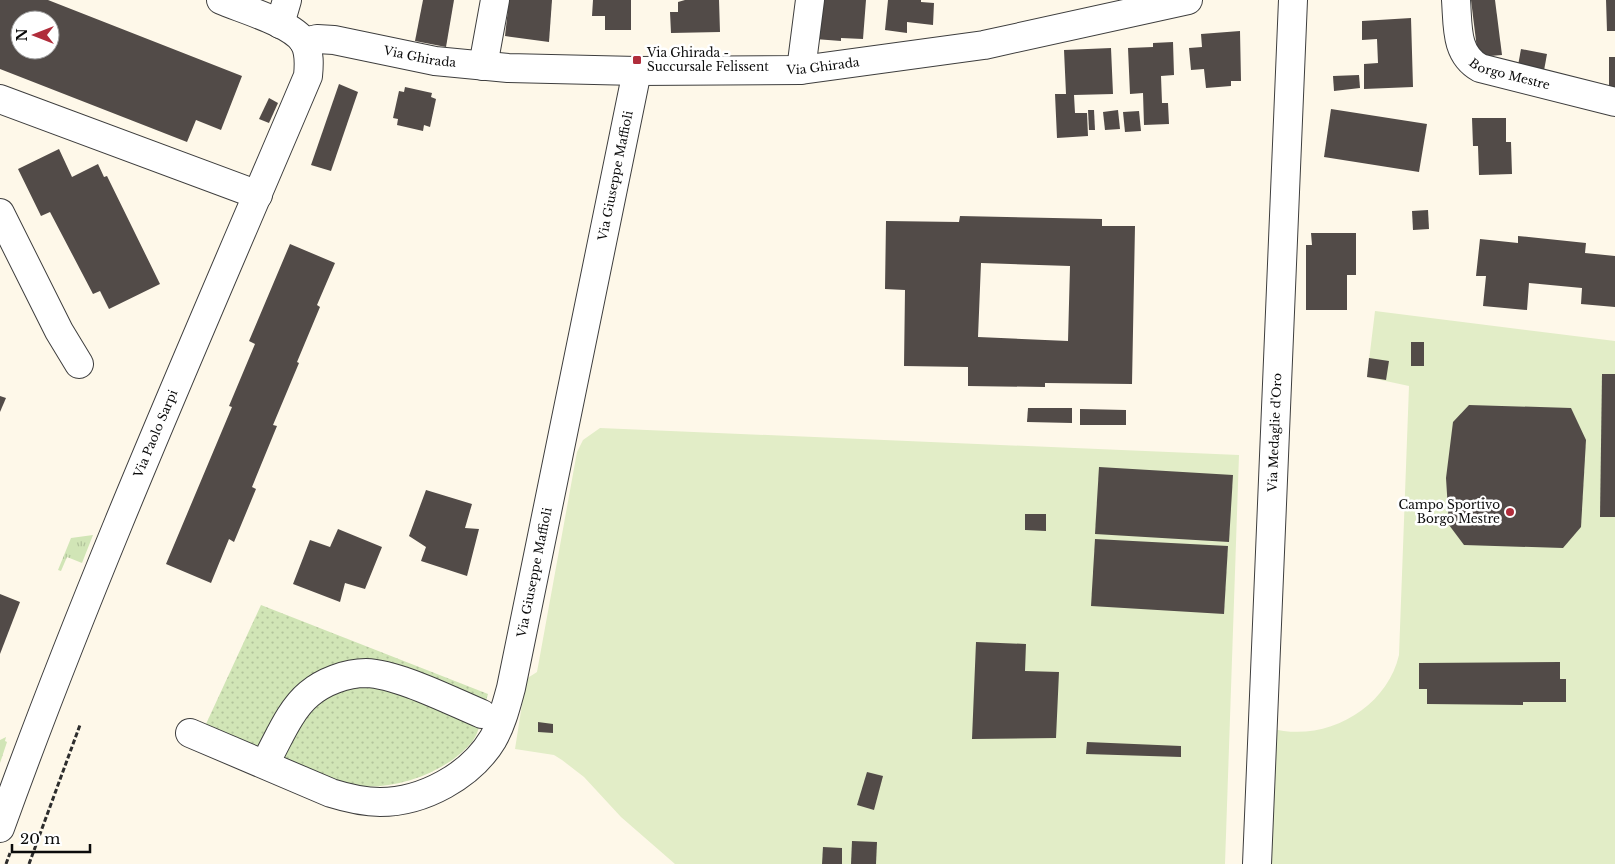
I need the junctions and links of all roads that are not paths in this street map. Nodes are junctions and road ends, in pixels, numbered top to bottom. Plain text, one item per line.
1 (221, 0) edge
2 (495, 0) edge
3 (810, 0) edge
4 (1188, 0) edge
5 (1293, 0) edge
6 (1456, 0) edge
7 (283, 12) edge
8 (304, 42) junction
9 (483, 66) junction
10 (801, 70) junction
11 (637, 71) junction
12 (0, 99) edge
13 (1615, 102) edge
14 (258, 196) junction
15 (0, 213) edge
16 (79, 364) dead end
17 (482, 714) dead end
18 (190, 732) dead end
19 (271, 752) dead end
20 (0, 828) edge
21 (1257, 864) edge

1 - 7 street
2 - 9 street
3 - 10 street
4 - 10 street, Via Ghirada
5 - 21 street, Via Medaglie d'Oro
6 - 13 street, Borgo Mestre
7 - 8 street
8 - 9 street, Via Ghirada
8 - 14 street, Via Paolo Sarpi
9 - 11 street, Via Ghirada
10 - 11 street, Via Ghirada
11 - 18 street, Via Giuseppe Maffioli
12 - 14 street
14 - 20 street, Via Paolo Sarpi
15 - 16 street
17 - 19 street

